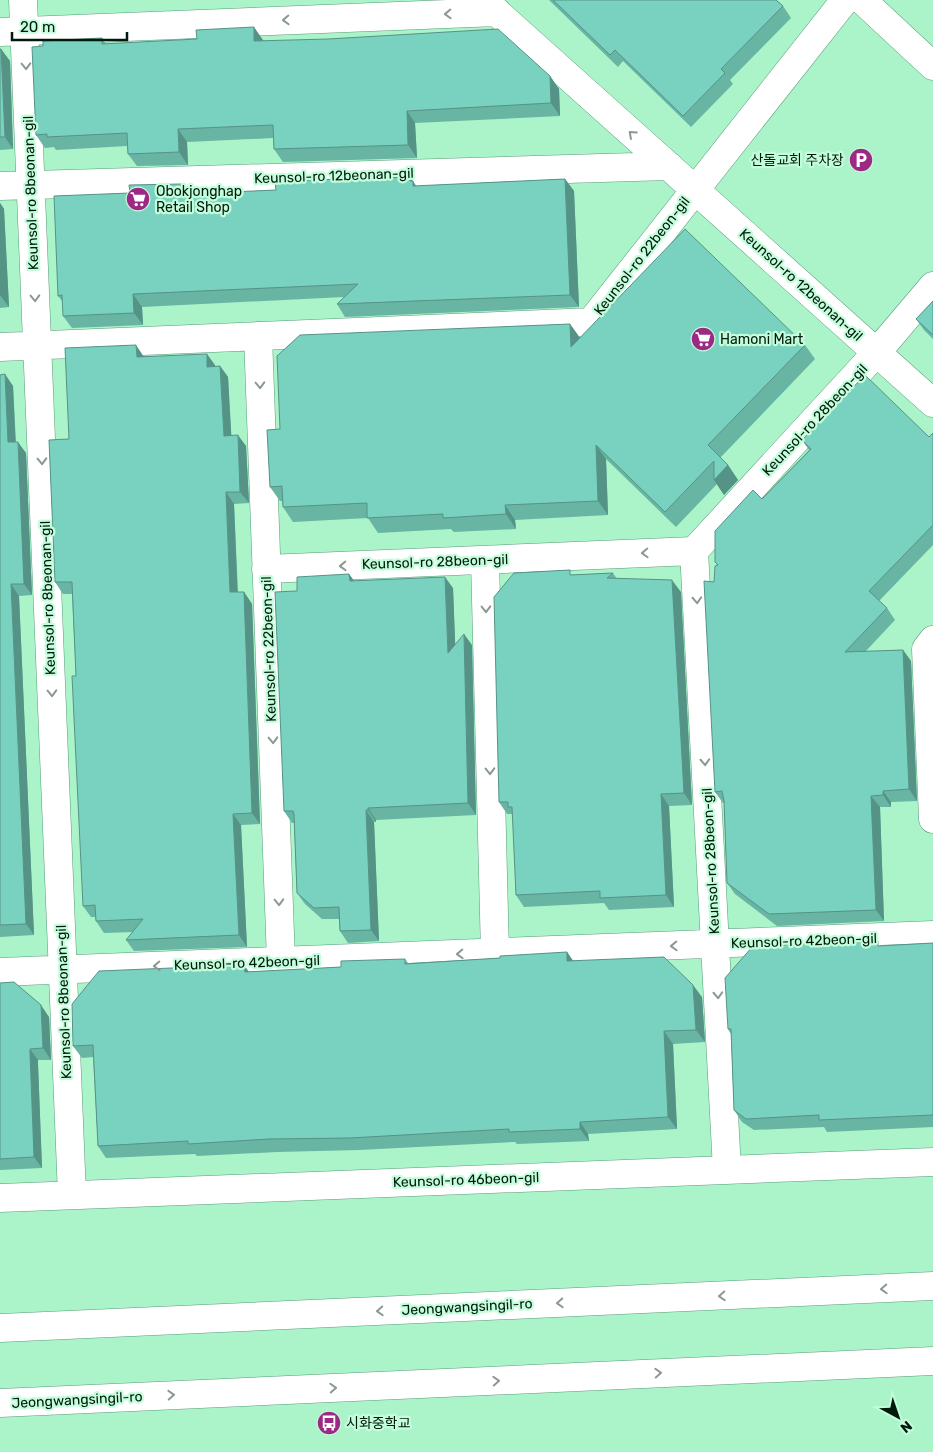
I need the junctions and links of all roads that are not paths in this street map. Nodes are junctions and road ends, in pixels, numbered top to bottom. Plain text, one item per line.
1 (23, 0) edge
2 (845, 0) edge
3 (862, 0) edge
4 (490, 6) edge
5 (246, 11) edge
6 (12, 32) edge
7 (933, 66) edge
8 (669, 166) junction
9 (31, 185) junction
10 (0, 186) edge
11 (695, 189) junction
12 (933, 286) edge
13 (258, 336) junction
14 (37, 345) junction
15 (0, 347) edge
16 (877, 352) junction
17 (933, 403) edge
18 (694, 552) junction
19 (485, 560) junction
20 (266, 569) junction
21 (933, 640) edge
22 (933, 819) edge
23 (933, 936) edge
24 (715, 944) junction
25 (495, 953) junction
26 (281, 961) junction
27 (63, 970) junction
28 (0, 972) edge
29 (933, 1162) edge
30 (727, 1170) junction
31 (72, 1195) junction
32 (0, 1198) edge
33 (933, 1286) edge
34 (0, 1328) edge
35 (933, 1361) edge
36 (0, 1403) edge

1 - 6 street, Keunsol-ro 8beonan-gil
2 - 11 street, Keunsol-ro 22beon-gil
3 - 7 street
4 -> 5 street, Keunsol-ro 12beonan-gil
8 -> 4 street, Keunsol-ro 12beonan-gil
5 - 6 street, Keunsol-ro 12beonan-gil
6 -> 9 street, Keunsol-ro 8beonan-gil
8 - 9 street, Keunsol-ro 12beonan-gil
8 - 11 street, Keunsol-ro 12beonan-gil
9 - 10 street, Keunsol-ro 12beonan-gil
9 -> 14 street, Keunsol-ro 8beonan-gil
11 - 13 street, Keunsol-ro 22beon-gil
11 - 16 street, Keunsol-ro 12beonan-gil
12 - 16 street, Keunsol-ro 28beon-gil
13 - 14 street, Keunsol-ro 22beon-gil
13 -> 20 street, Keunsol-ro 22beon-gil
14 - 15 street, Keunsol-ro 22beon-gil
14 -> 27 street, Keunsol-ro 8beonan-gil
16 - 17 street, Keunsol-ro 12beonan-gil
16 - 18 street, Keunsol-ro 28beon-gil
18 -> 19 street, Keunsol-ro 28beon-gil
18 -> 24 street, Keunsol-ro 28beon-gil
19 -> 20 street, Keunsol-ro 28beon-gil
19 -> 25 street
20 -> 26 street, Keunsol-ro 22beon-gil
21 - 22 street
23 - 24 street, Keunsol-ro 42beon-gil
24 -> 25 street, Keunsol-ro 42beon-gil
24 -> 30 street, Keunsol-ro 28beon-gil
25 -> 26 street, Keunsol-ro 42beon-gil
26 -> 27 street, Keunsol-ro 42beon-gil
27 - 28 street, Keunsol-ro 42beon-gil
27 - 31 street, Keunsol-ro 8beonan-gil
29 - 30 street, Keunsol-ro 46beon-gil
30 - 31 street, Keunsol-ro 46beon-gil
31 - 32 street, Keunsol-ro 46beon-gil
33 -> 34 street, Jeongwangsingil-ro
36 -> 35 street, Jeongwangsingil-ro

